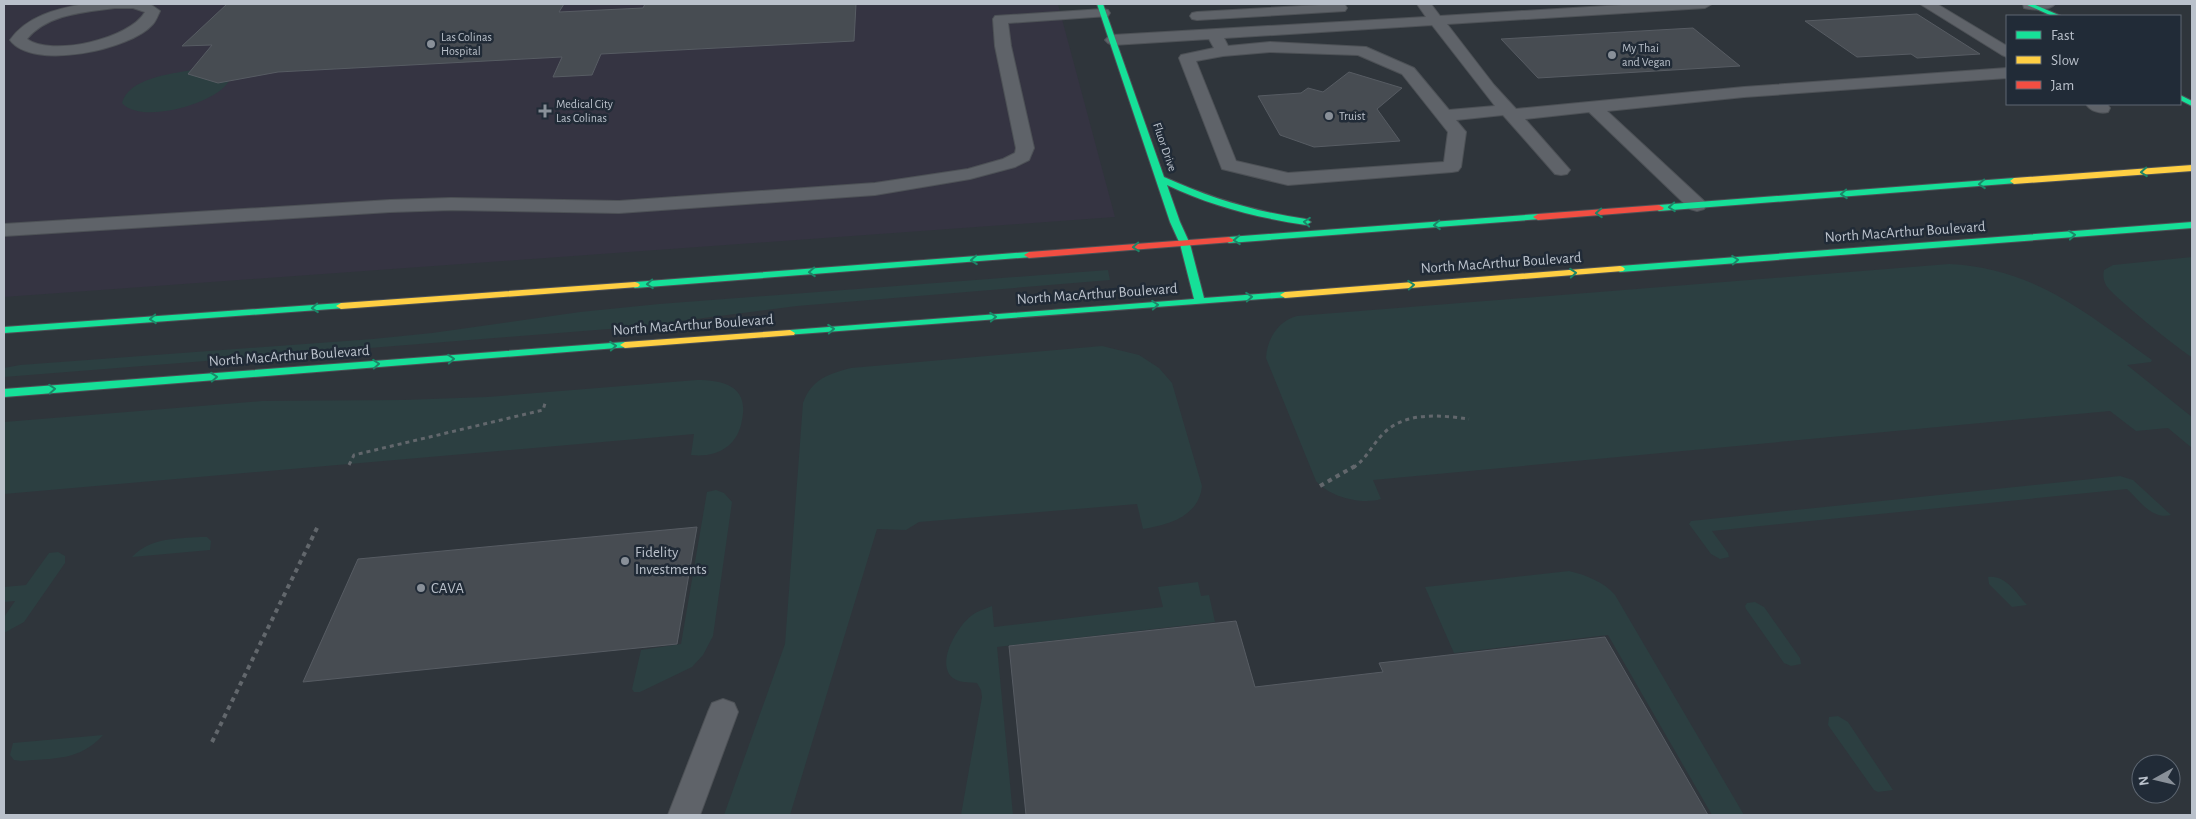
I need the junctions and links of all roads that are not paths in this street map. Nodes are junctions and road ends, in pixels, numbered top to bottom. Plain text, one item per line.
1 (1424, 4) edge
2 (1705, 4) edge
3 (1927, 4) edge
4 (2028, 4) edge
5 (2048, 4) edge
6 (1338, 6) edge
7 (1101, 7) edge
8 (1195, 10) edge
9 (2041, 15) edge
10 (2056, 15) edge
11 (1436, 20) junction
12 (1354, 26) junction
13 (22, 32) junction
14 (4, 33) edge
15 (1211, 34) junction
16 (1113, 40) junction
17 (1222, 51) junction
18 (2006, 51) edge
19 (2006, 73) edge
20 (2181, 98) edge
21 (2192, 104) edge
22 (1593, 108) junction
23 (1510, 113) junction
24 (1443, 116) junction
25 (2192, 168) edge
26 (1561, 170) dead end
27 (1162, 179) junction
28 (1697, 205) junction
29 (2192, 225) edge
30 (1390, 228) junction
31 (4, 230) edge
32 (1184, 244) junction
33 (1200, 301) junction
34 (4, 330) edge
35 (4, 393) edge
36 (723, 712) dead end
37 (684, 815) edge

1 - 11 lane
2 - 11 lane
3 - 18 lane
4 - 5 lane
4 - 9 main road
4 - 10 main road
6 - 8 lane
6 - 12 lane
7 - 16 main road, Fluor Drive
7 - 31 lane
8 - 15 lane
11 - 12 lane
11 - 23 lane
12 - 15 lane
13 - 13 lane
13 - 14 lane
15 - 16 lane
15 - 17 lane
16 - 27 main road, Fluor Drive
17 - 24 lane
17 - 24 lane
19 - 22 lane
20 - 21 main road
22 - 23 lane
22 - 28 lane
23 - 24 lane
23 - 26 lane
25 -> 28 main road
30 -> 27 main road
27 - 32 main road, Fluor Drive
28 -> 30 main road
33 -> 29 main road, North MacArthur Boulevard
30 -> 32 main road
32 - 33 main road, Fluor Drive
32 -> 34 main road
35 -> 33 main road, North MacArthur Boulevard
36 - 37 lane

